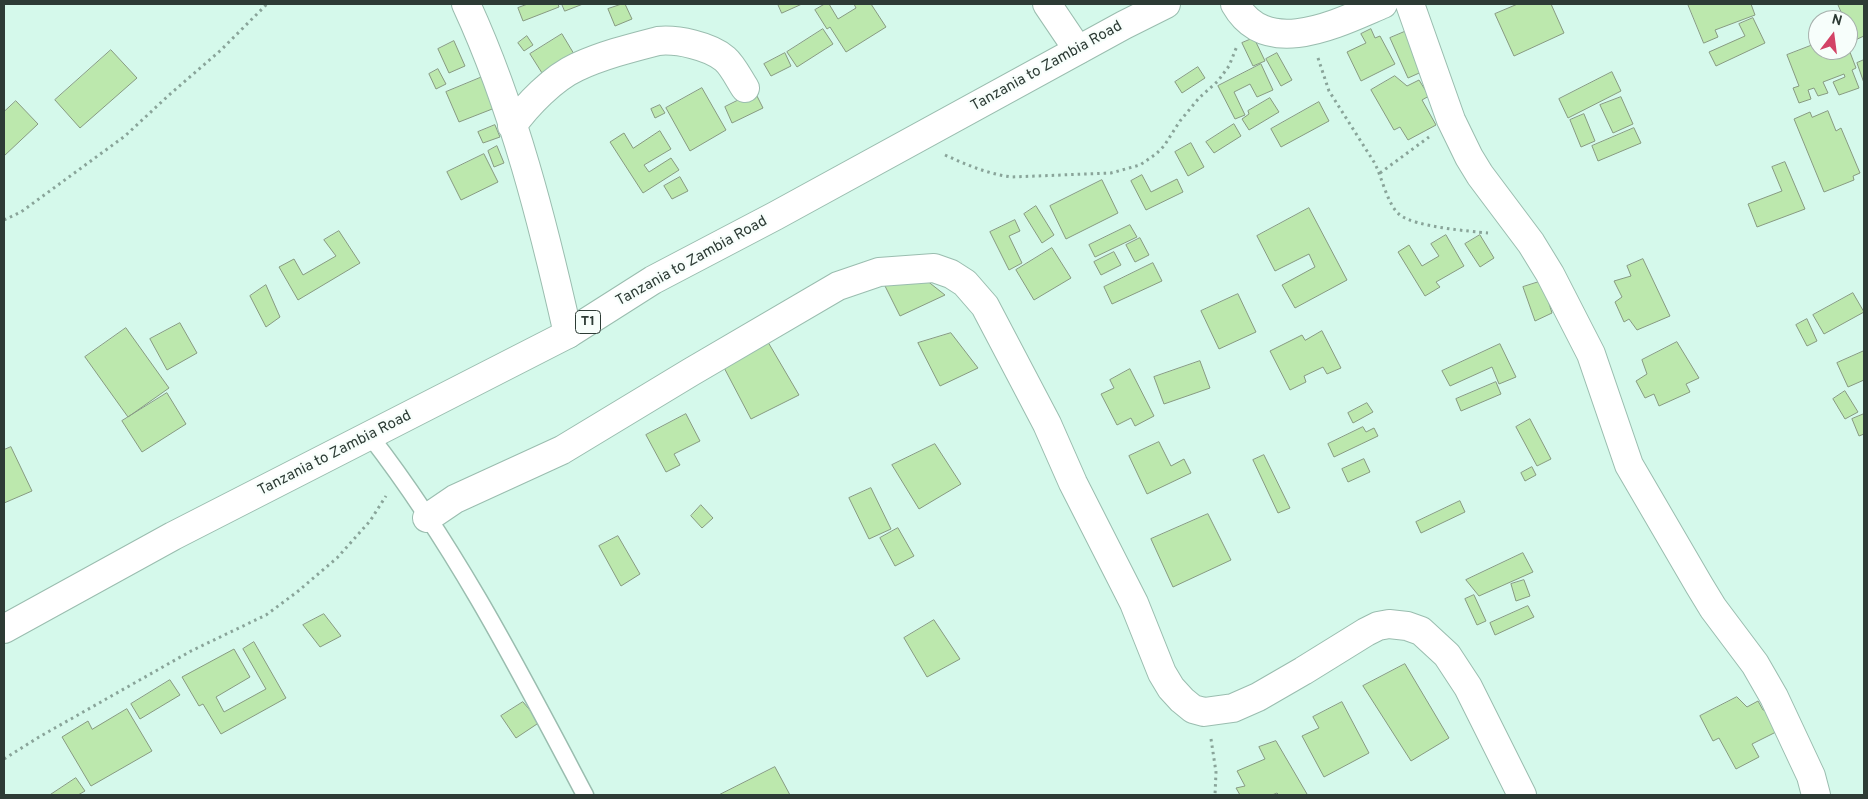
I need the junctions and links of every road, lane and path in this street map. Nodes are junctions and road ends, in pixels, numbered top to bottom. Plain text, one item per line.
1 (267, 4) edge
2 (466, 4) edge
3 (1047, 4) edge
4 (1166, 4) edge
5 (1383, 4) edge
6 (1410, 4) edge
7 (1240, 11) edge
8 (1308, 32) junction
9 (1078, 50) junction
10 (745, 88) dead end
11 (1451, 120) junction
12 (512, 126) junction
13 (912, 140) junction
14 (1380, 173) junction
15 (4, 220) edge
16 (1518, 227) junction
17 (568, 334) junction
18 (370, 436) junction
19 (399, 474) junction
20 (427, 518) junction
21 (4, 629) edge
22 (1204, 712) junction
23 (4, 758) edge
24 (585, 795) edge
25 (1214, 795) edge
26 (1522, 795) edge
27 (1816, 795) edge

1 - 15 path
2 - 12 main road
3 - 9 main road
4 - 9 main road, Tanzania to Zambia Road / T1
5 - 8 main road
6 - 11 main road
7 - 8 main road
7 - 13 path
8 - 14 path
9 - 13 main road, Tanzania to Zambia Road / T1
10 - 12 main road
11 - 14 path
11 - 16 main road
12 - 17 main road
13 - 17 main road, Tanzania to Zambia Road / T1
14 - 16 path
16 - 27 main road
17 - 18 main road, Tanzania to Zambia Road / T1
18 - 19 lane
18 - 21 main road, Tanzania to Zambia Road / T1
19 - 20 lane
19 - 23 path
20 - 22 main road
20 - 24 lane
22 - 25 path
22 - 26 main road

